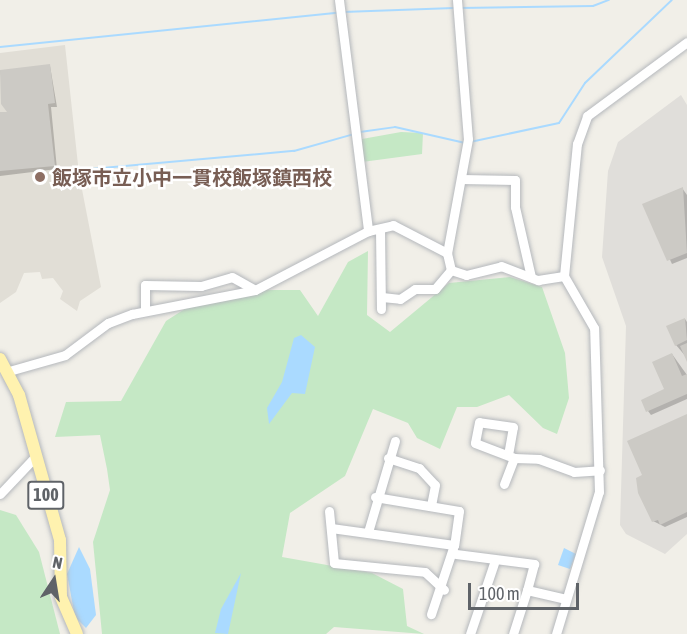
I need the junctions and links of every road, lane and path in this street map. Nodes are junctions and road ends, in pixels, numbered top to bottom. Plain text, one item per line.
1 (339, 0) edge
2 (457, 0) edge
3 (687, 42) edge
4 (461, 179) junction
5 (380, 229) junction
6 (368, 231) junction
7 (447, 253) junction
8 (451, 270) junction
9 (564, 276) junction
10 (531, 277) junction
11 (255, 290) junction
12 (382, 297) junction
13 (381, 309) dead end
14 (145, 311) junction
15 (0, 359) edge
16 (9, 371) junction
17 (395, 441) dead end
18 (511, 456) junction
19 (35, 457) junction
20 (388, 458) junction
21 (600, 470) junction
22 (504, 484) dead end
23 (0, 495) edge
24 (375, 497) junction
25 (431, 505) junction
26 (330, 511) dead end
27 (331, 528) junction
28 (368, 532) junction
29 (455, 549) junction
30 (494, 563) junction
31 (444, 590) junction
32 (526, 590) junction
33 (566, 599) junction
34 (432, 614) dead end
35 (77, 634) edge
36 (470, 634) edge
37 (513, 634) edge
38 (556, 634) edge

1 - 6 street
2 - 4 street
3 - 9 street
4 - 7 street
4 - 10 street
5 - 6 street
5 - 7 street
5 - 12 street
6 - 11 street
7 - 8 street
8 - 10 street
8 - 12 street
9 - 10 street
9 - 21 street
11 - 14 street
11 - 14 street
12 - 13 street
14 - 16 street
15 - 16 main road, 100
16 - 19 main road, 100
17 - 20 street
18 - 18 street
18 - 21 street
18 - 22 street
19 - 23 street
19 - 35 main road, 100
20 - 24 street
20 - 25 street
21 - 33 street
24 - 25 street
24 - 28 street
25 - 29 street
26 - 27 street
27 - 28 street
27 - 31 street
28 - 29 street
29 - 30 street
29 - 31 street
30 - 32 street
30 - 36 street
31 - 34 street
32 - 33 street
32 - 37 street
33 - 38 street

